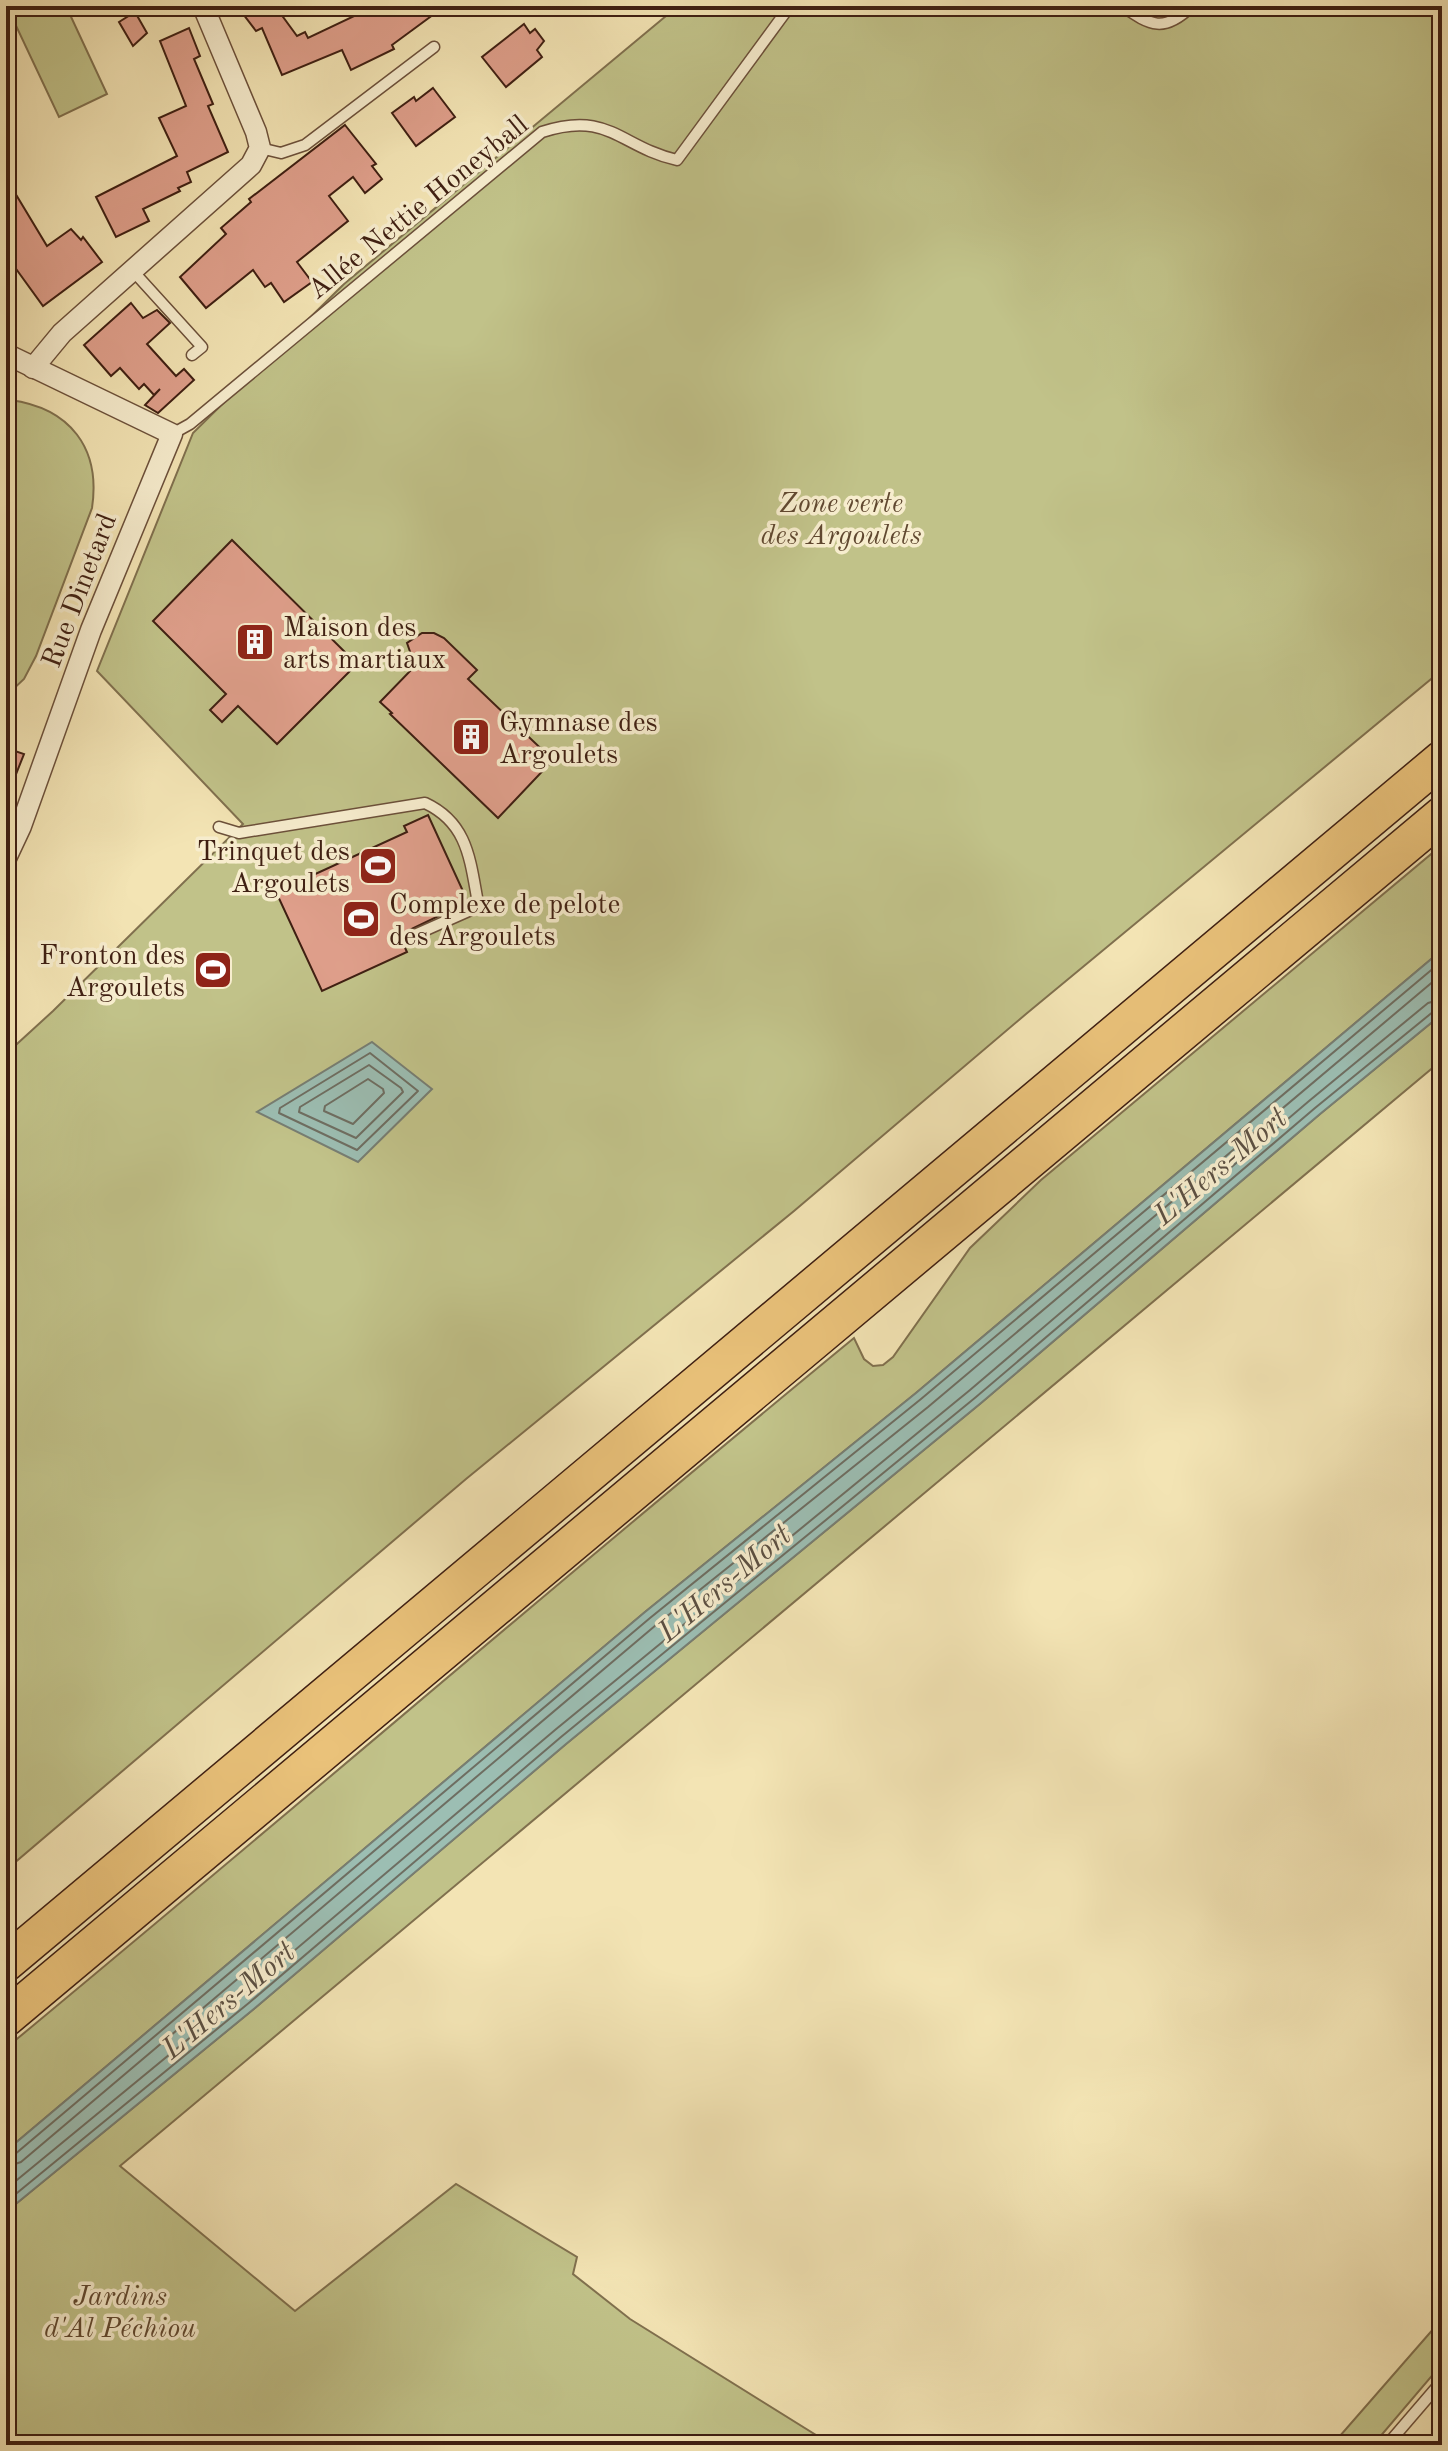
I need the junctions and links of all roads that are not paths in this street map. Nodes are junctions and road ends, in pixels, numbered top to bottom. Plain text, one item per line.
1 (203, 6) edge
2 (790, 6) edge
3 (1122, 6) edge
4 (1192, 6) edge
5 (434, 47) dead end
6 (260, 148) junction
7 (133, 271) junction
8 (6, 354) edge
9 (192, 355) dead end
10 (33, 368) junction
11 (172, 434) junction
12 (1442, 759) edge
13 (1442, 815) edge
14 (219, 827) dead end
15 (6, 858) edge
16 (410, 937) dead end
17 (6, 1963) edge
18 (6, 2018) edge
19 (1442, 2381) edge
20 (1387, 2445) edge

1 - 6 street
2 - 11 lane, Allée Nettie Honeyball
3 - 4 lane
5 - 6 lane
6 - 7 street
7 - 9 lane
7 - 10 street
8 - 10 street
10 - 11 street
11 - 15 street, Rue Dinetard
12 - 17 highway
13 - 18 highway
14 - 16 lane
19 - 20 lane

